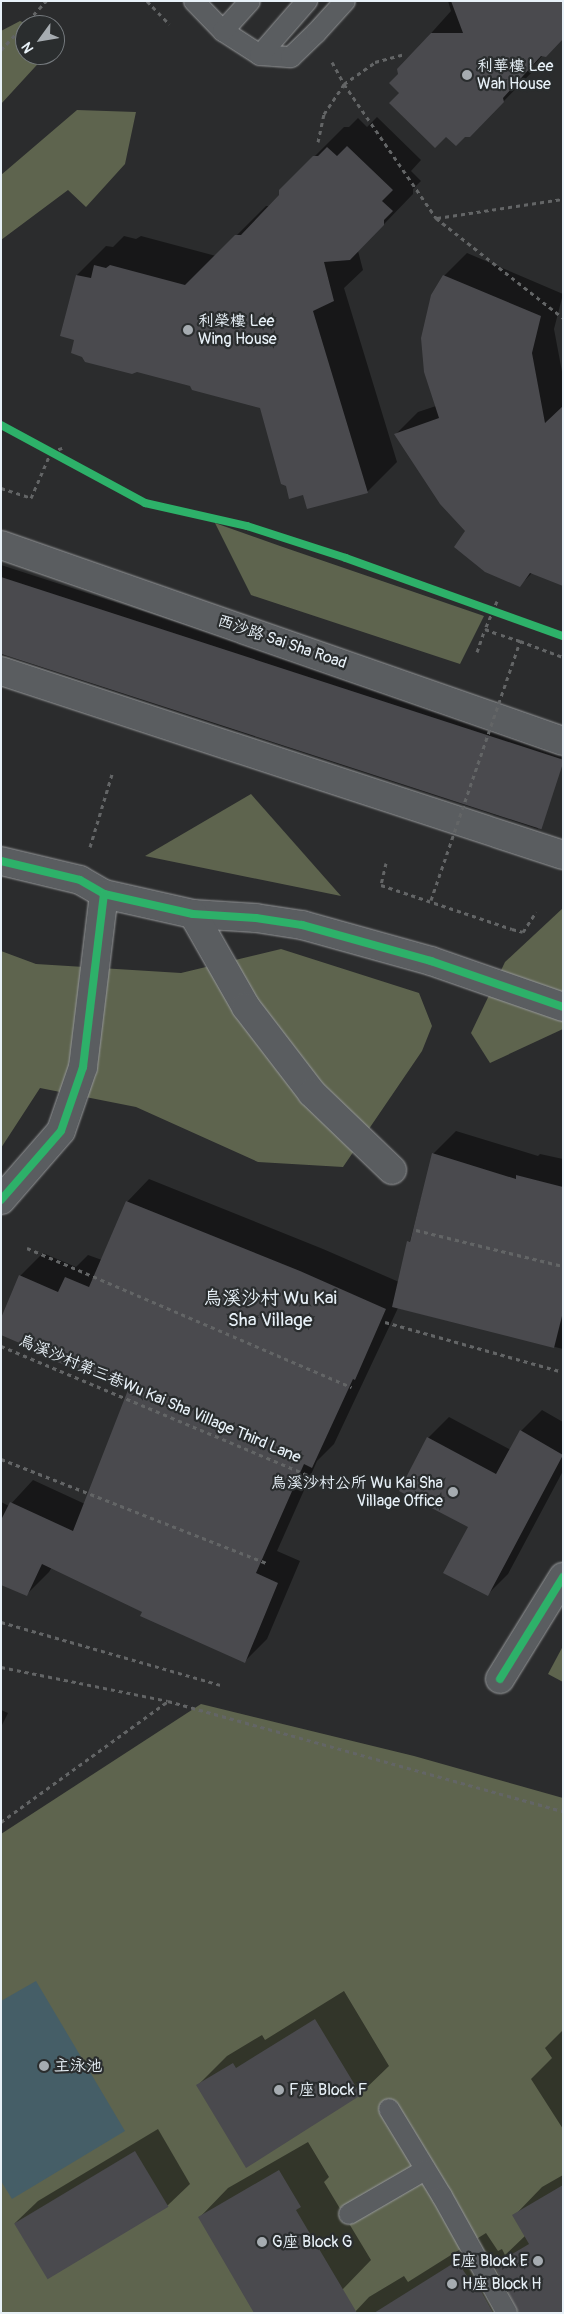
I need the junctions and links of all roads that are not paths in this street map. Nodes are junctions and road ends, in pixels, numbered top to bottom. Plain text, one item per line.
1 (194, 1) edge
2 (250, 1) edge
3 (308, 1) edge
4 (344, 1) edge
5 (223, 31) junction
6 (260, 55) junction
7 (1, 545) edge
8 (1, 672) edge
9 (563, 741) edge
10 (563, 854) edge
11 (1, 860) edge
12 (104, 894) junction
13 (193, 914) junction
14 (563, 1007) edge
15 (392, 1170) dead end
16 (1, 1200) edge
17 (563, 1577) edge
18 (500, 1679) dead end
19 (389, 2109) dead end
20 (425, 2170) junction
21 (349, 2214) dead end
22 (508, 2313) edge

1 - 5 lane
2 - 5 lane
3 - 6 lane
4 - 6 lane
5 - 6 lane
7 - 9 street, 西沙路 Sai Sha Road
8 - 10 street
11 - 12 street
12 - 13 street
12 - 16 street
13 - 14 street
13 - 15 street
17 - 18 street
19 - 20 lane
20 - 21 lane
20 - 22 lane

